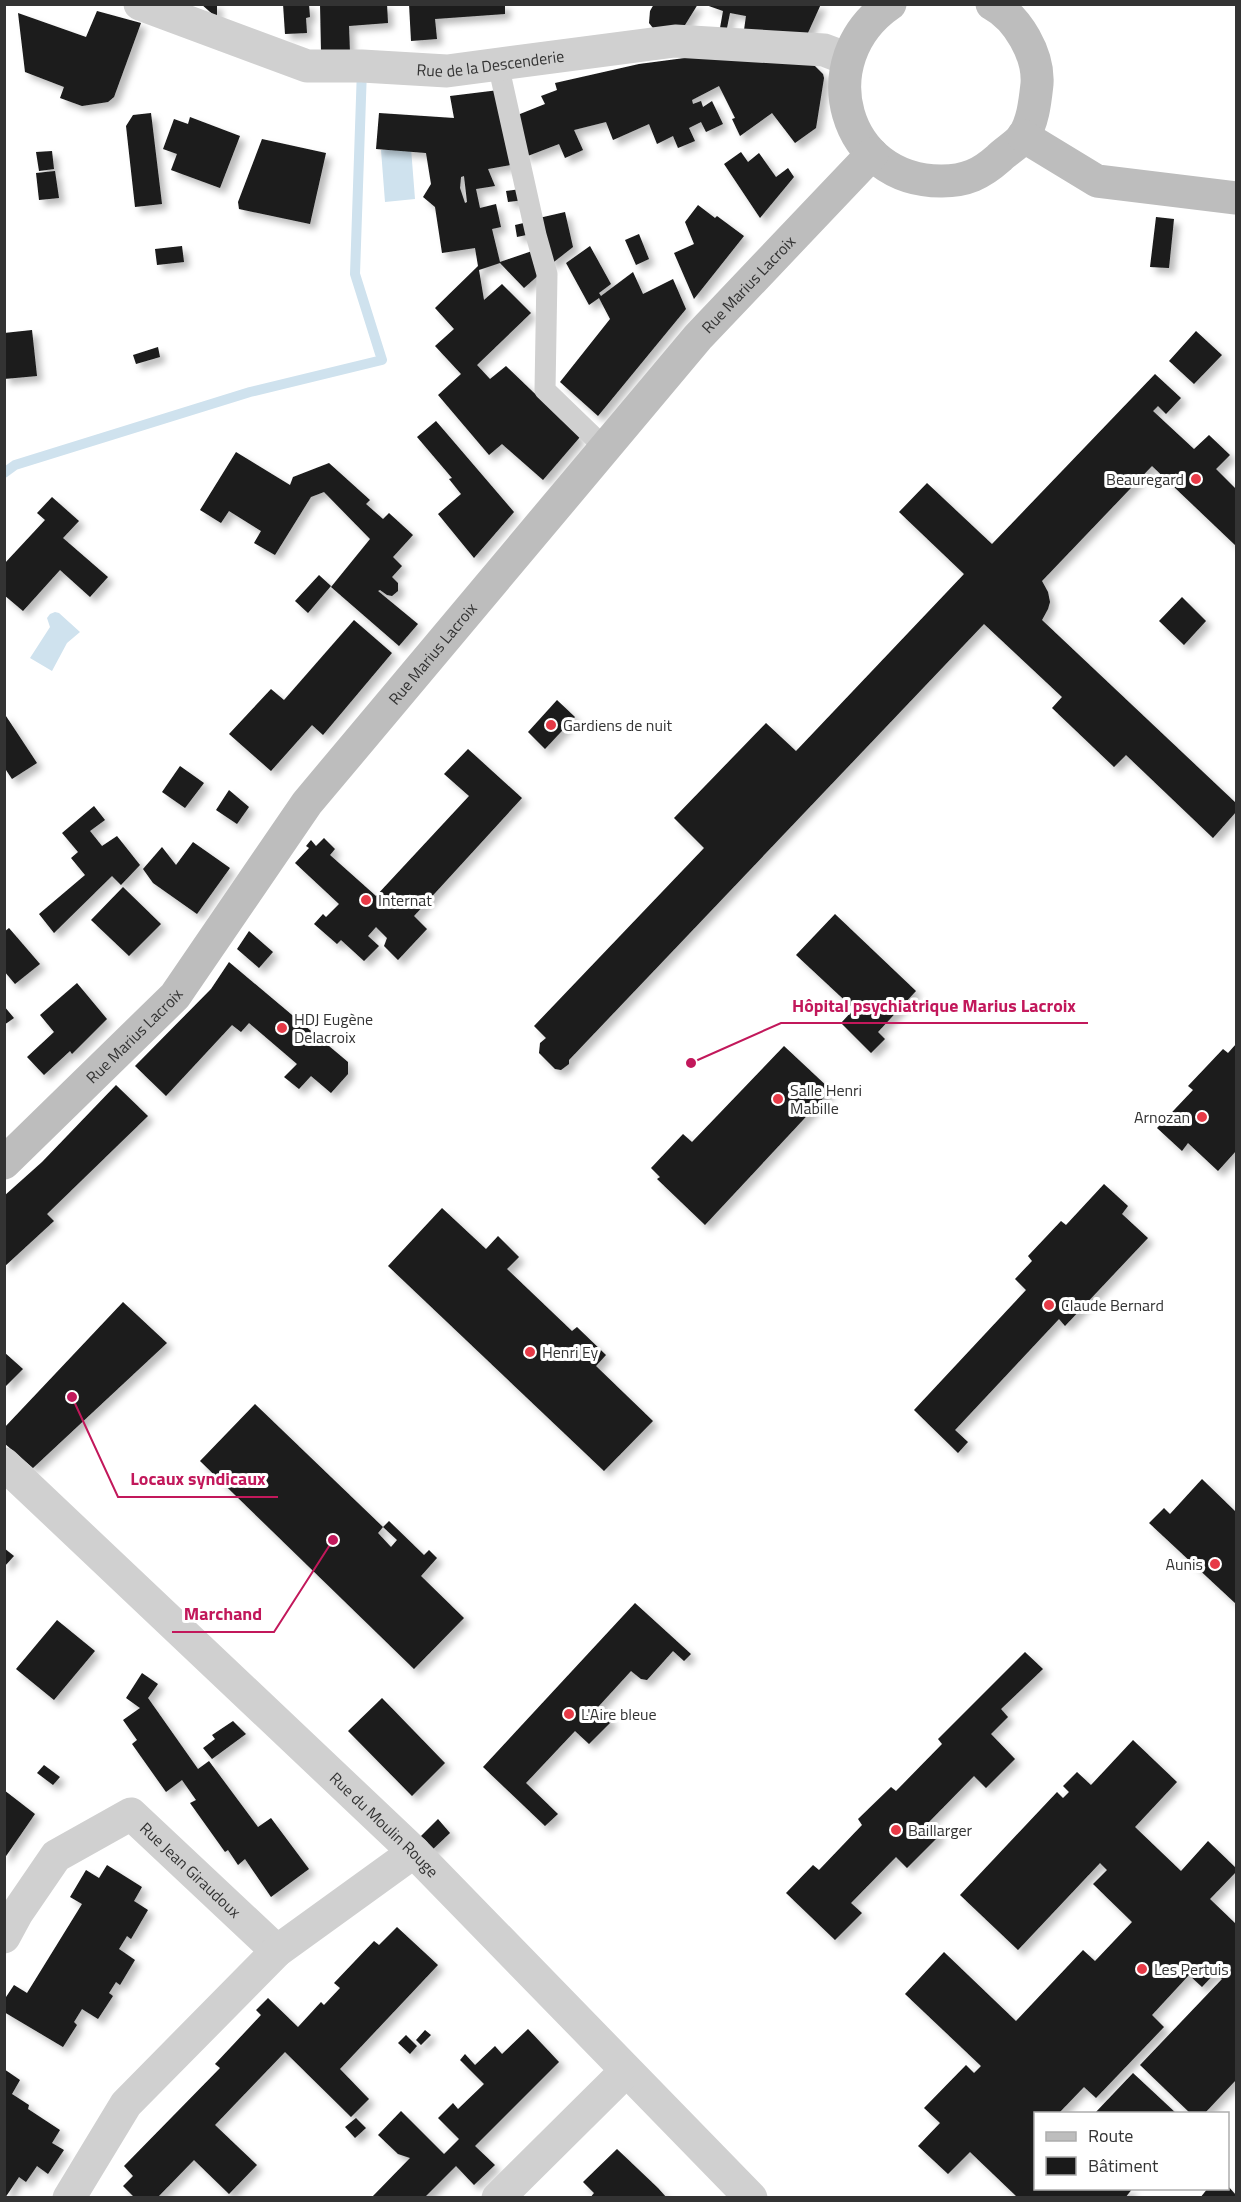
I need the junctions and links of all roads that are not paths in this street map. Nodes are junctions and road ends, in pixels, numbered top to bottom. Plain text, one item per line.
1 (140, 4) edge
2 (890, 4) edge
3 (992, 4) edge
4 (182, 14) edge
5 (1018, 16) edge
6 (848, 58) junction
7 (498, 64) junction
8 (1023, 136) junction
9 (872, 154) junction
10 (1236, 198) edge
11 (604, 447) junction
12 (4, 1163) edge
13 (4, 1464) edge
14 (414, 1852) junction
15 (4, 1937) edge
16 (277, 1951) junction
17 (626, 2071) junction
18 (69, 2198) edge
19 (498, 2198) edge
20 (751, 2198) edge

1 - 4 street, Rue de la Descenderie
2 - 6 main road
3 - 5 main road
4 - 7 street, Rue de la Descenderie
5 - 8 main road
6 - 7 street, Rue de la Descenderie
6 - 9 main road
7 - 11 lane
8 - 9 main road
8 - 10 main road
9 - 11 main road, Rue Marius Lacroix
11 - 12 main road, Rue Marius Lacroix
13 - 14 street, Rue du Moulin Rouge
14 - 16 street
14 - 17 street, Rue du Moulin Rouge
15 - 16 street, Rue Jean Giraudoux
16 - 18 street
17 - 19 street
17 - 20 street, Rue du Moulin Rouge

